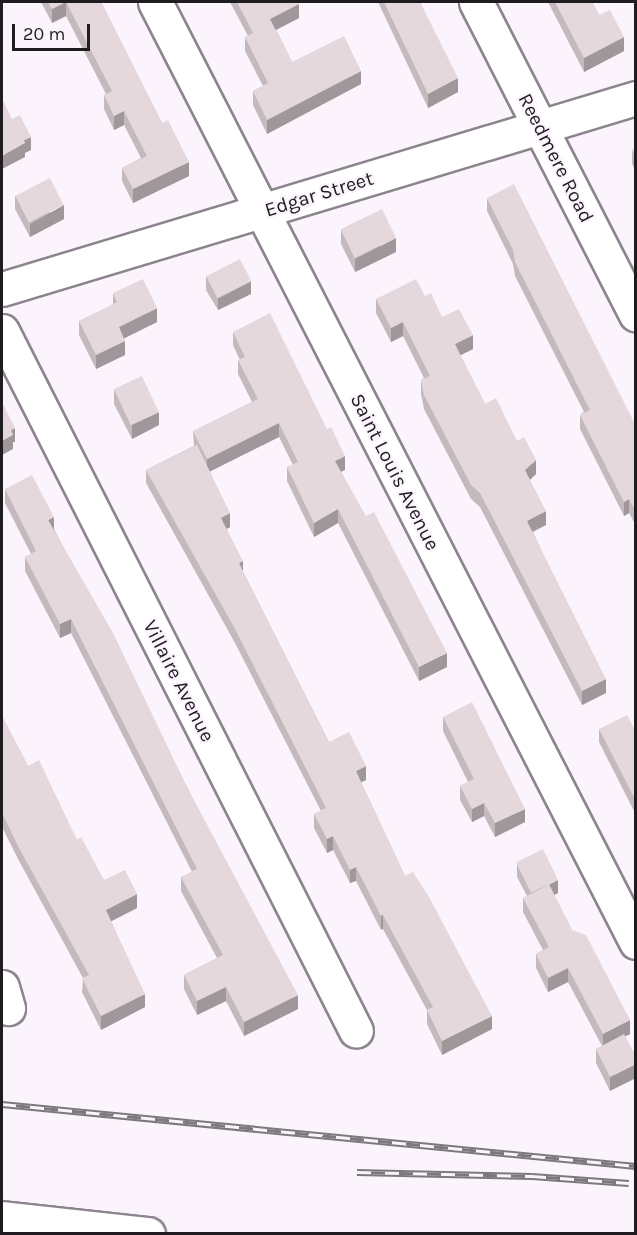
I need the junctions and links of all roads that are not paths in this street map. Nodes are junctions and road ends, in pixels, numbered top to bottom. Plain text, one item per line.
1 (154, 2) edge
2 (476, 2) edge
3 (636, 98) edge
4 (539, 126) junction
5 (262, 212) junction
6 (2, 289) edge
7 (636, 314) edge
8 (2, 331) edge
9 (636, 942) edge
10 (356, 1031) dead end
11 (17, 1224) edge
12 (148, 1233) edge

1 - 5 street, Saint Louis Avenue
2 - 4 street, Reedmere Road
3 - 4 street, Edgar Street
4 - 5 street, Edgar Street
4 - 7 street, Reedmere Road
5 - 6 street, Edgar Street
5 - 9 street, Saint Louis Avenue
8 - 10 street, Villaire Avenue
11 - 12 street

